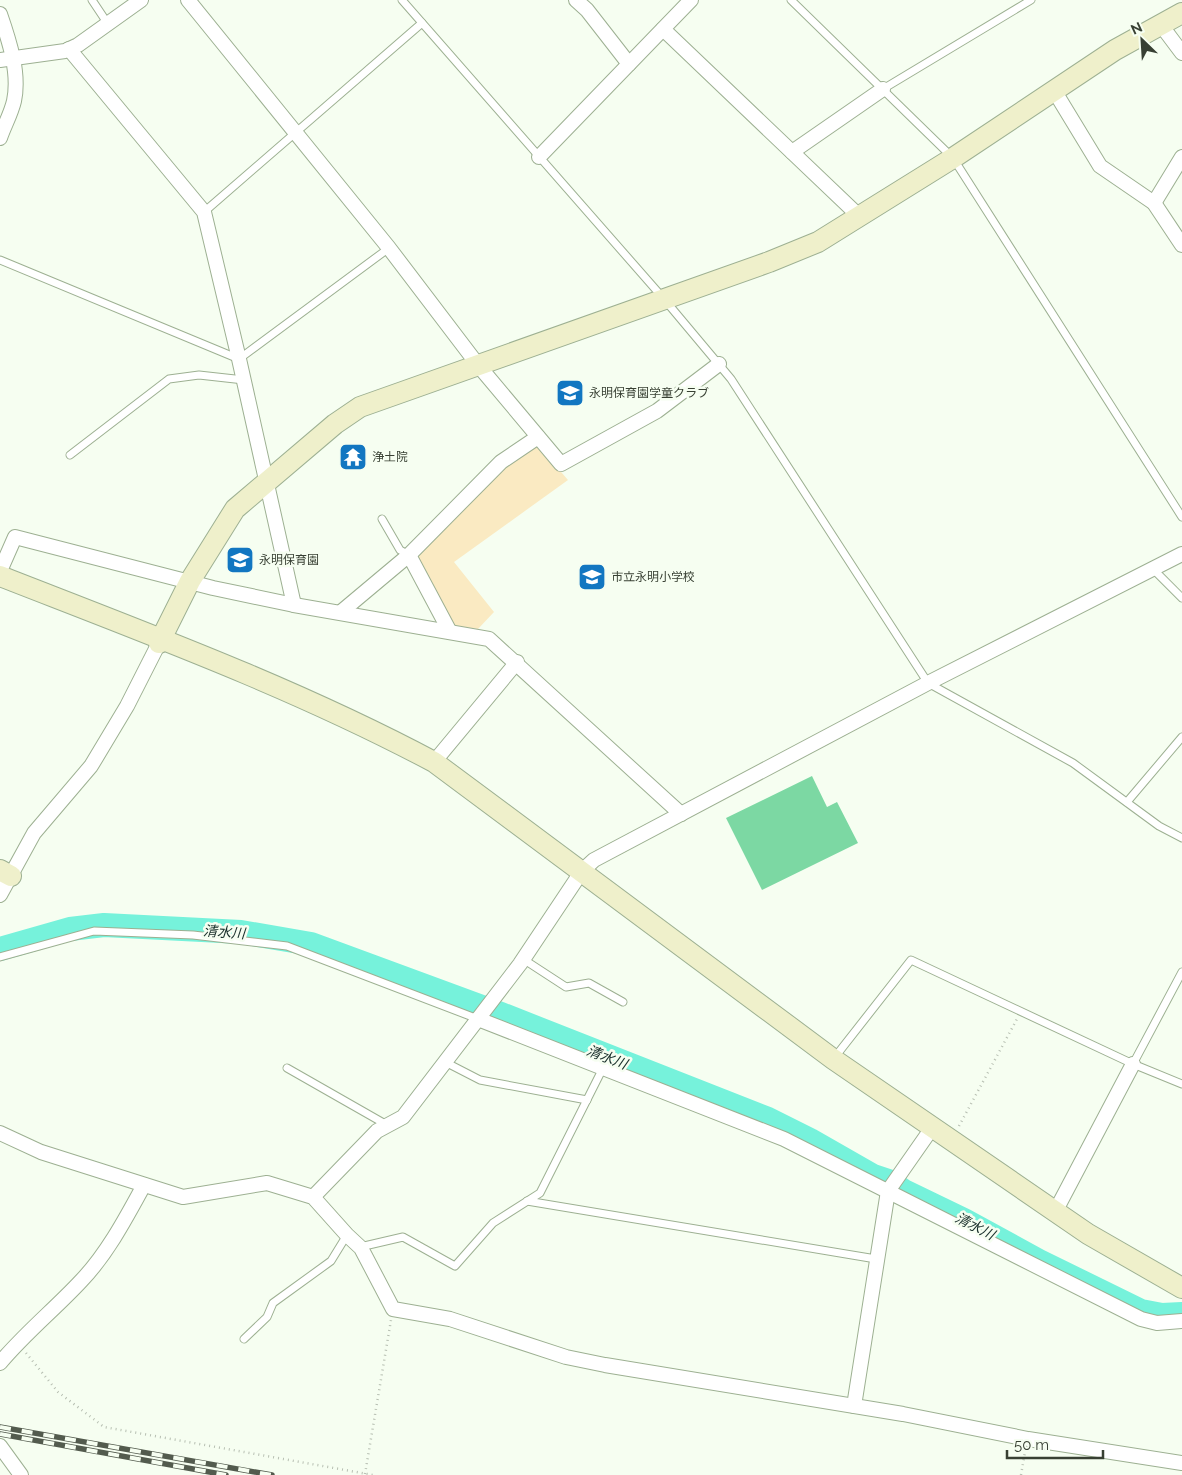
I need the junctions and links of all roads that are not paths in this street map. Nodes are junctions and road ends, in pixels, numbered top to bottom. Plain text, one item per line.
1 (92, 0) edge
2 (141, 0) edge
3 (188, 0) edge
4 (402, 0) edge
5 (576, 0) edge
6 (691, 0) edge
7 (791, 0) edge
8 (1031, 0) edge
9 (1182, 13) edge
10 (0, 14) edge
11 (422, 23) junction
12 (108, 24) junction
13 (1161, 25) junction
14 (663, 29) junction
15 (69, 49) junction
16 (1182, 53) edge
17 (6, 59) edge
18 (629, 64) junction
19 (883, 89) junction
20 (1054, 92) junction
21 (295, 132) junction
22 (0, 138) edge
23 (792, 152) junction
24 (539, 157) junction
25 (1182, 157) edge
26 (953, 158) junction
27 (1154, 203) junction
28 (204, 212) junction
29 (859, 216) junction
30 (1182, 245) edge
31 (389, 248) junction
32 (0, 260) edge
33 (664, 299) junction
34 (239, 359) junction
35 (718, 364) junction
36 (478, 365) junction
37 (244, 380) junction
38 (538, 437) junction
39 (70, 455) dead end
40 (267, 483) junction
41 (1182, 517) edge
42 (382, 519) dead end
43 (1182, 554) edge
44 (409, 555) junction
45 (1153, 569) junction
46 (0, 571) edge
47 (0, 576) edge
48 (190, 581) junction
49 (1182, 598) edge
50 (294, 605) junction
51 (341, 612) junction
52 (450, 632) junction
53 (160, 641) junction
54 (517, 662) junction
55 (928, 683) junction
56 (1182, 738) edge
57 (434, 762) junction
58 (1127, 802) junction
59 (681, 814) junction
60 (1182, 838) edge
61 (582, 871) junction
62 (6, 873) edge
63 (0, 895) edge
64 (0, 956) edge
65 (523, 960) junction
66 (1182, 972) edge
67 (623, 1002) dead end
68 (478, 1020) junction
69 (833, 1060) junction
70 (445, 1062) junction
71 (1132, 1064) junction
72 (287, 1068) dead end
73 (603, 1068) junction
74 (1182, 1084) edge
75 (587, 1100) junction
76 (387, 1125) junction
77 (932, 1128) junction
78 (0, 1133) edge
79 (144, 1185) junction
80 (888, 1191) junction
81 (313, 1197) junction
82 (527, 1202) junction
83 (1055, 1212) junction
84 (347, 1235) junction
85 (360, 1247) junction
86 (876, 1258) junction
87 (1182, 1288) edge
88 (1182, 1321) edge
89 (244, 1339) dead end
90 (0, 1363) edge
91 (854, 1406) junction
92 (0, 1446) edge
93 (1182, 1463) edge
94 (21, 1475) edge

1 - 12 lane
2 - 12 street
3 - 21 street
4 - 11 lane
5 - 18 street
6 - 14 street
7 - 19 lane
8 - 19 lane
9 - 13 street
10 - 17 street
11 - 21 lane
11 - 24 lane
12 - 15 street
13 - 16 street
13 - 20 street
14 - 18 street
14 - 23 street
15 - 17 street
15 - 28 street
17 - 22 street
18 - 24 street
19 - 23 street
19 - 26 lane
20 - 26 street
20 - 27 street
21 - 28 lane
21 - 31 street
23 - 29 street
24 - 33 lane
25 - 27 street
26 - 29 street
26 - 41 lane
27 - 30 street
28 - 34 street
29 - 33 street
31 - 34 lane
31 - 36 street
32 - 34 lane
33 - 35 lane
33 - 36 street
34 - 37 street
35 - 38 street
35 - 55 lane
36 - 38 street
36 - 40 street
37 - 39 lane
37 - 40 street
38 - 44 street
40 - 48 street
40 - 50 street
42 - 44 lane
43 - 45 street
44 - 51 street
44 - 52 street
45 - 49 lane
45 - 55 street
46 - 48 street
47 - 53 street
48 - 50 street
48 - 53 street
50 - 51 street
51 - 52 street
52 - 54 street
53 - 57 street
53 - 62 street
54 - 57 street
54 - 59 street
55 - 58 lane
55 - 59 street
56 - 58 lane
57 - 61 street
58 - 60 lane
59 - 61 street
61 - 65 street
61 - 69 street
62 - 63 street
64 - 68 lane
65 - 67 lane
65 - 68 street
66 - 71 lane
68 - 70 street
68 - 73 street
69 - 71 lane
69 - 77 street
70 - 75 lane
70 - 76 street
71 - 74 lane
71 - 83 street
72 - 76 lane
73 - 75 lane
73 - 80 street
75 - 82 lane
76 - 81 street
77 - 80 street
77 - 83 street
78 - 79 street
79 - 81 street
79 - 90 street
80 - 86 street
80 - 88 street
81 - 84 street
82 - 85 lane
82 - 86 lane
83 - 87 street
84 - 85 street
84 - 89 lane
85 - 91 street
86 - 91 street
91 - 93 street
92 - 94 street

